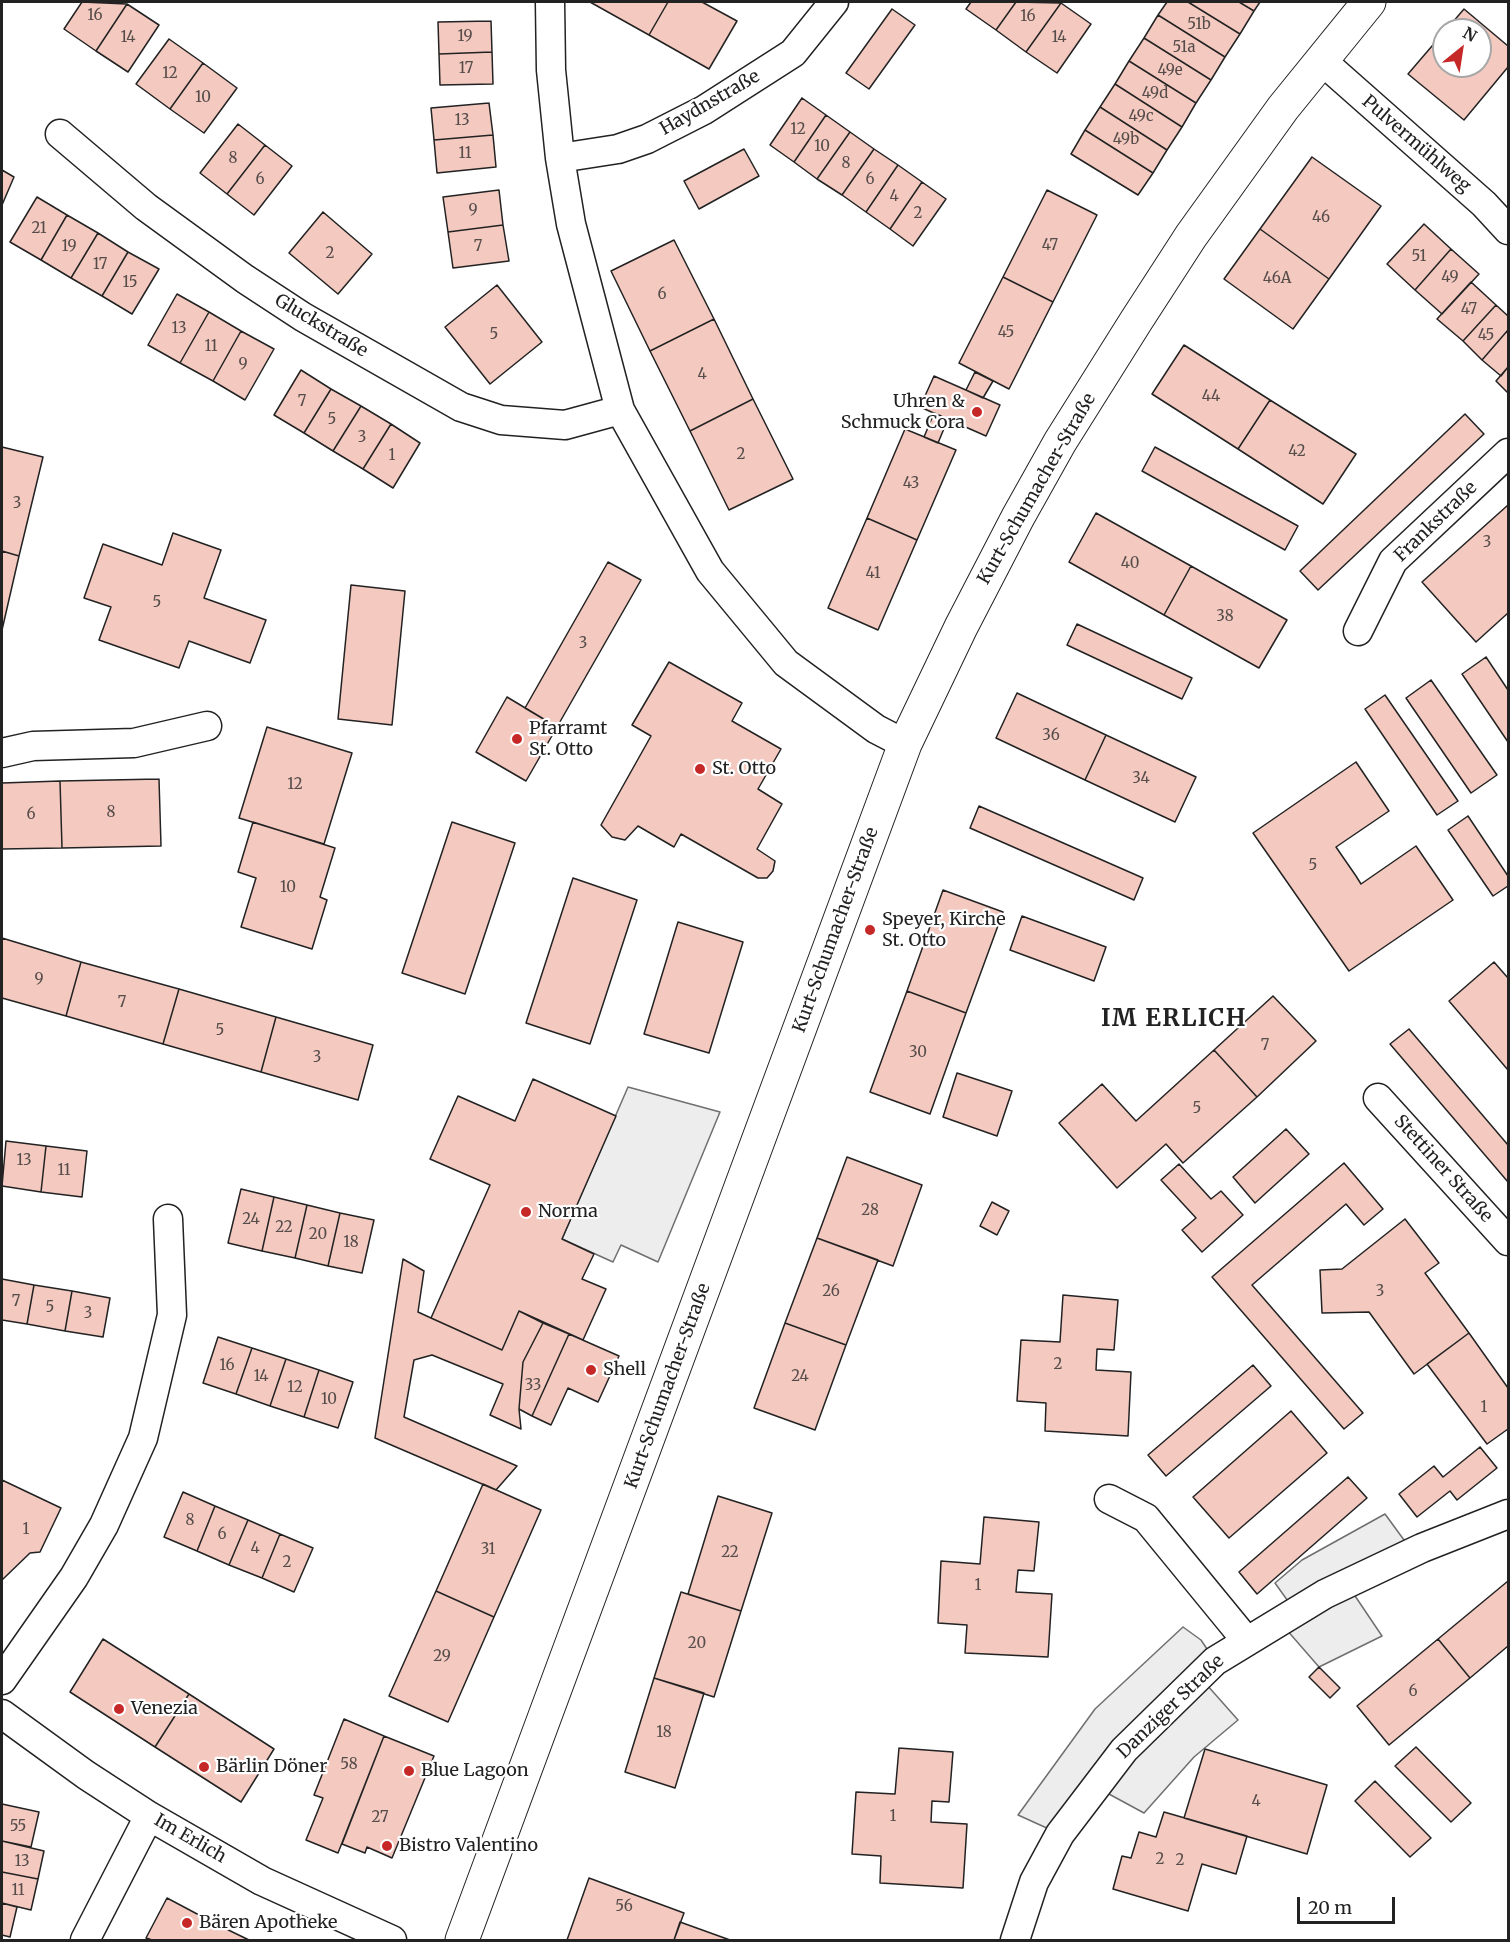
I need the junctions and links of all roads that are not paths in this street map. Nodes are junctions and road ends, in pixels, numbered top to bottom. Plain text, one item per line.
1 (550, 2) edge
2 (834, 2) edge
3 (1369, 2) edge
4 (1321, 60) junction
5 (60, 134) dead end
6 (560, 158) junction
7 (1509, 230) edge
8 (620, 411) junction
9 (1509, 453) edge
10 (1358, 631) dead end
11 (207, 726) dead end
12 (905, 744) junction
13 (2, 753) edge
14 (1378, 1098) dead end
15 (168, 1219) dead end
16 (1509, 1241) edge
17 (1109, 1499) dead end
18 (1509, 1514) edge
19 (1246, 1640) junction
20 (2, 1680) edge
21 (2, 1714) edge
22 (149, 1816) junction
23 (85, 1941) edge
24 (392, 1941) edge
25 (462, 1941) edge
26 (1015, 1941) edge

1 - 6 street
2 - 6 street, Haydnstraße
3 - 4 main road, Kurt-Schumacher-Straße
4 - 7 street, Pulvermühlweg
4 - 12 main road, Kurt-Schumacher-Straße
5 - 8 street, Gluckstraße
6 - 8 street
8 - 12 street
9 - 10 street, Frankstraße
11 - 13 street
12 - 25 main road, Kurt-Schumacher-Straße
14 - 16 street, Stettiner Straße
15 - 20 street
17 - 19 street
18 - 19 street, Danziger Straße
19 - 26 street, Danziger Straße
21 - 22 street, Im Erlich
22 - 23 street
22 - 24 street, Im Erlich

